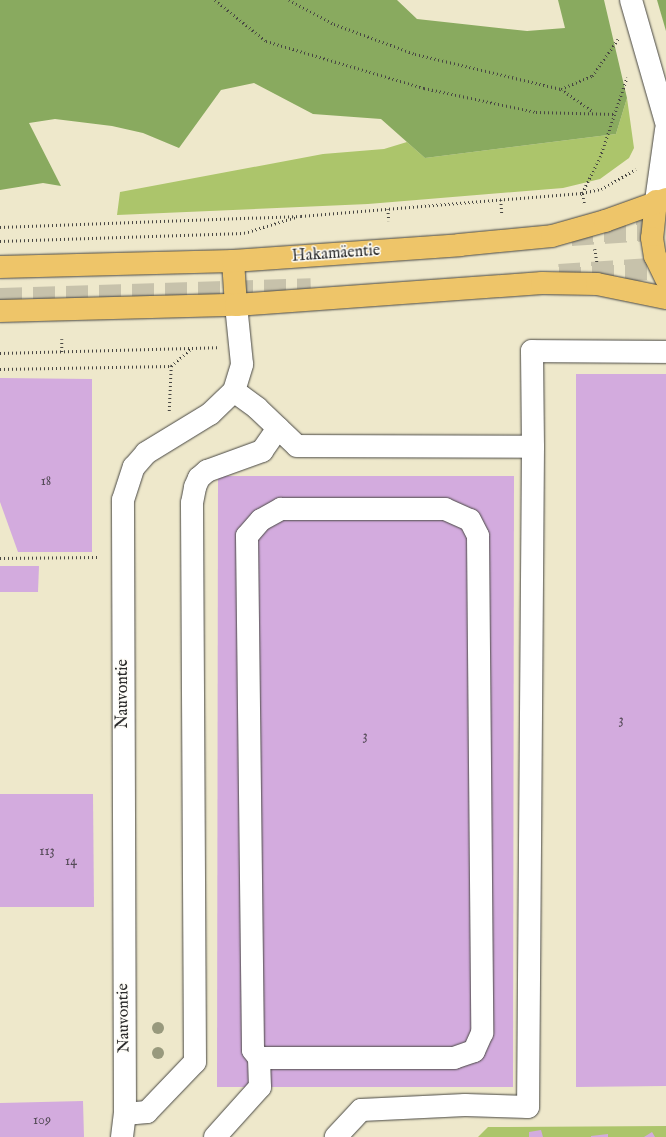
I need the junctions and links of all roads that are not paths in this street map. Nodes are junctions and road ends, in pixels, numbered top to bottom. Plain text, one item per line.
1 (631, 0) edge
2 (666, 122) edge
3 (666, 130) edge
4 (661, 200) edge
5 (233, 261) junction
6 (0, 267) edge
7 (666, 279) edge
8 (666, 298) edge
9 (236, 305) junction
10 (0, 311) edge
11 (666, 352) edge
12 (234, 391) junction
13 (278, 428) junction
14 (533, 447) junction
15 (259, 1058) junction
16 (125, 1114) junction
17 (122, 1137) edge
18 (215, 1137) edge
19 (336, 1137) edge

1 - 2 street
3 - 4 street
4 - 5 main road, Hakamäentie
4 - 7 main road
5 - 6 main road, Hakamäentie
5 - 9 main road
8 - 9 main road
9 - 10 main road
9 - 12 street, Nauvontie
11 - 14 street
12 - 13 street
12 - 16 street, Nauvontie
13 - 14 street
13 - 16 street
14 - 19 street
15 - 15 street
15 - 18 street
16 - 17 street, Nauvontie

